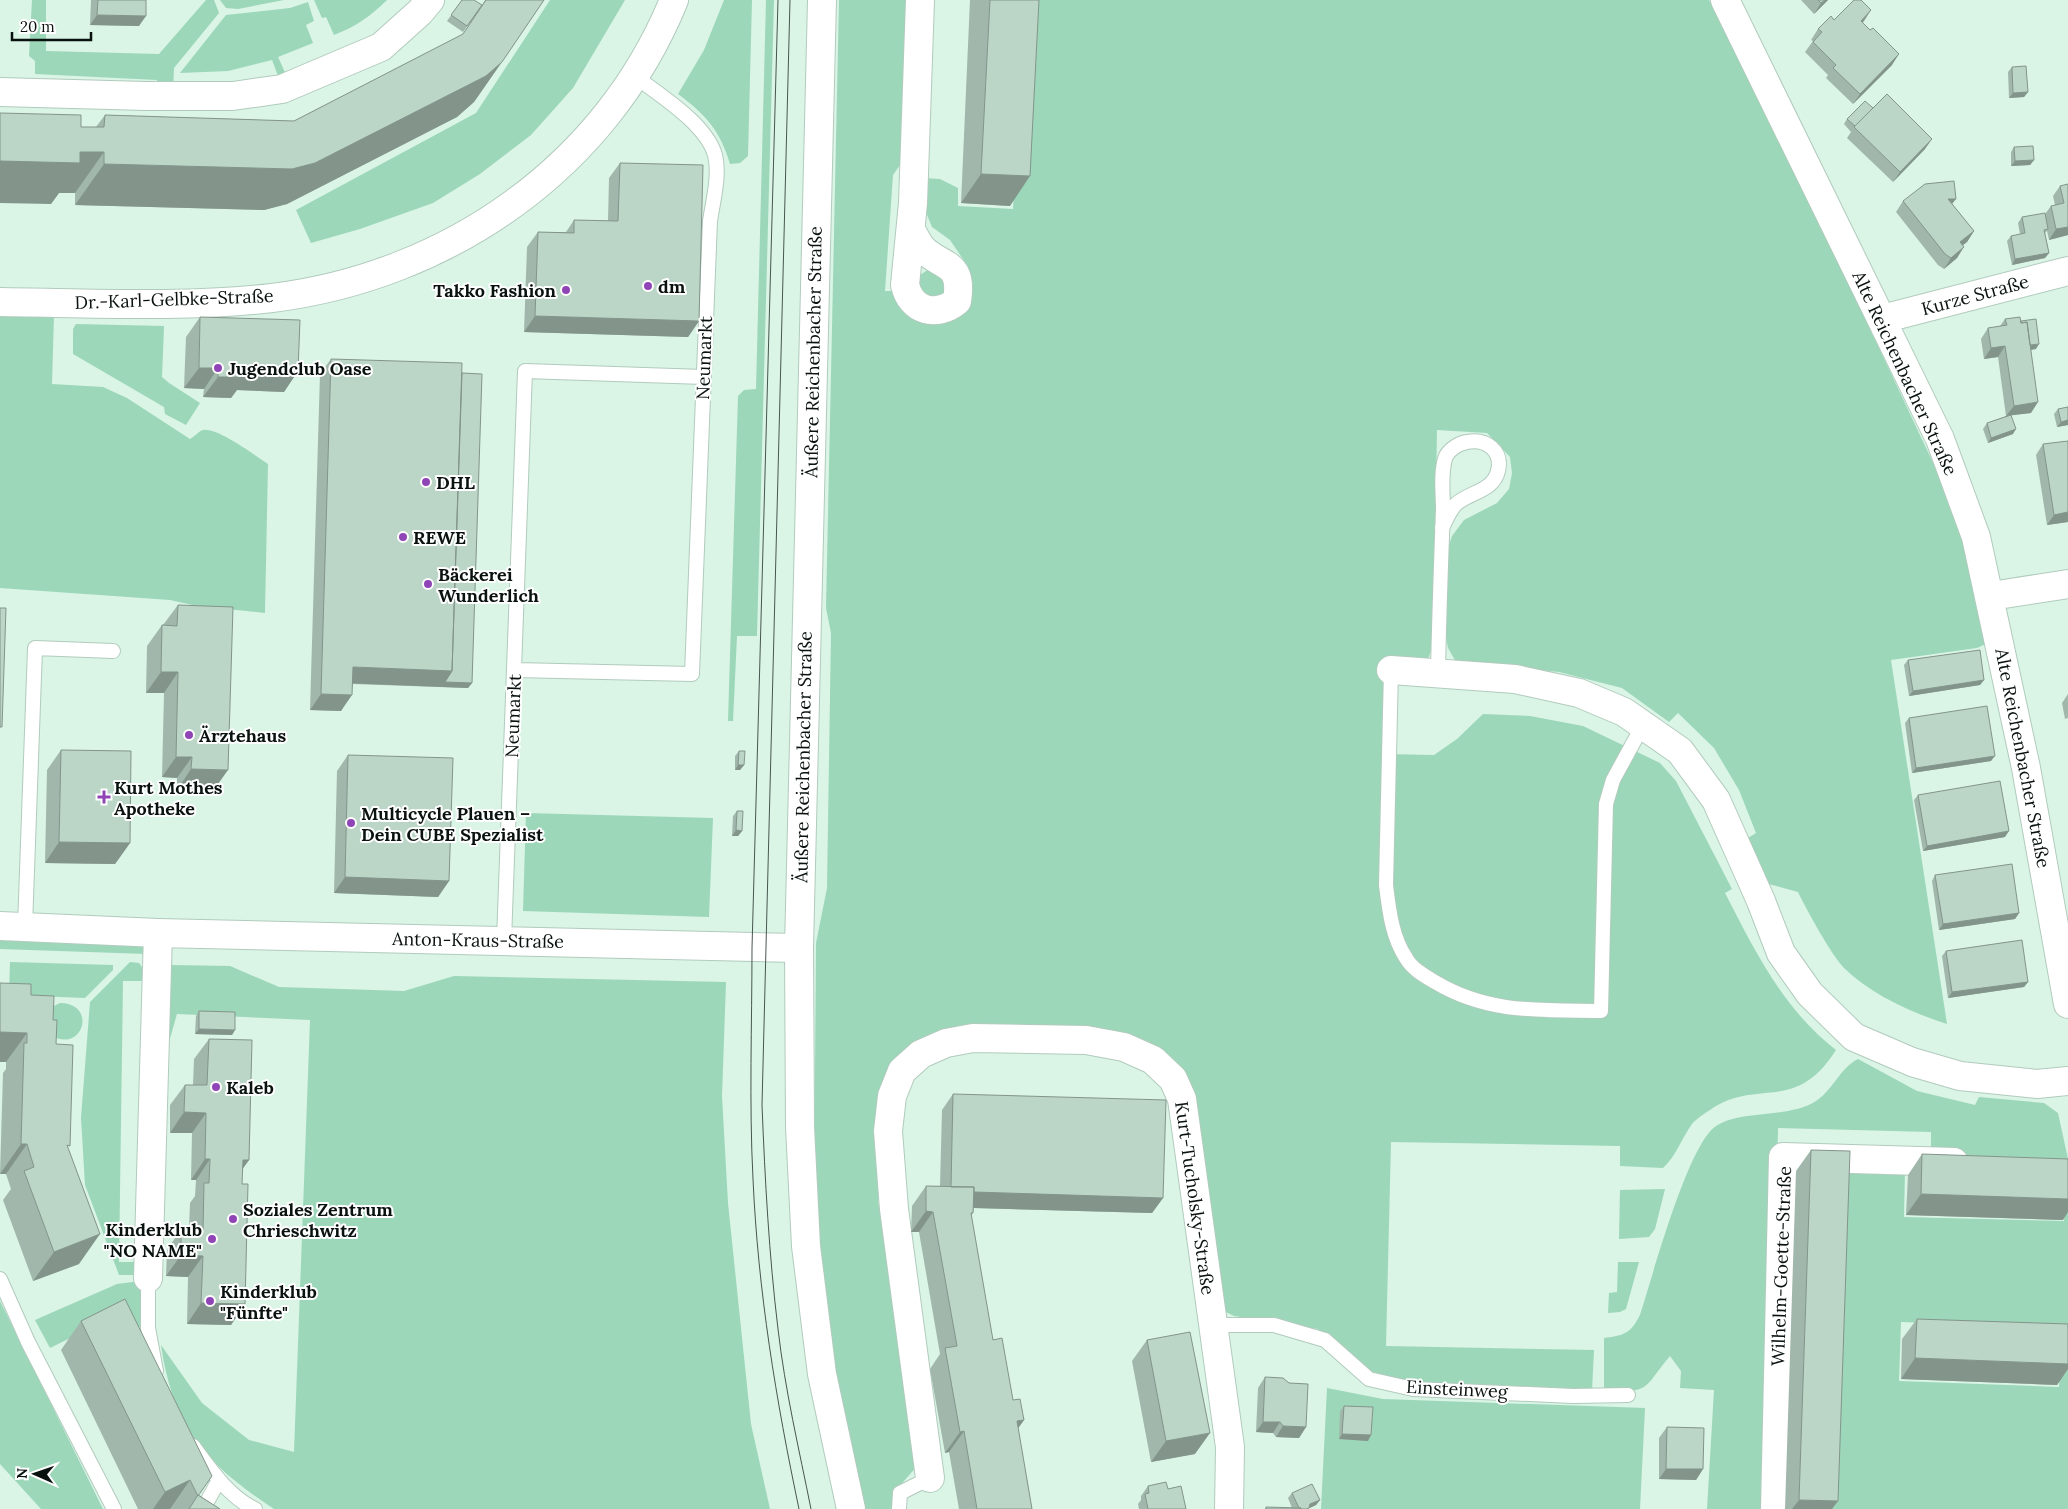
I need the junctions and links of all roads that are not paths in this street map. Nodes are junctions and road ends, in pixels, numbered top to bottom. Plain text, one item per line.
1 (430, 0) edge
2 (674, 0) edge
3 (822, 0) edge
4 (920, 0) edge
5 (1725, 0) edge
6 (636, 78) junction
7 (0, 92) edge
8 (911, 230) dead end
9 (2068, 271) edge
10 (0, 302) edge
11 (1882, 319) junction
12 (704, 377) junction
13 (1442, 528) junction
14 (2068, 584) edge
15 (1991, 596) junction
16 (113, 651) dead end
17 (515, 670) junction
18 (1391, 670) joint
19 (1438, 672) junction
20 (1643, 725) junction
21 (13, 926) edge
22 (158, 933) junction
23 (504, 940) junction
24 (799, 948) junction
25 (2068, 1004) edge
26 (2068, 1080) edge
27 (1978, 1162) edge
28 (148, 1278) joint
29 (0, 1279) edge
30 (1213, 1325) junction
31 (160, 1381) edge
32 (1628, 1395) dead end
33 (184, 1431) edge
34 (930, 1478) joint
35 (220, 1480) junction
36 (114, 1509) edge
37 (203, 1509) edge
38 (255, 1509) edge
39 (851, 1509) edge
40 (899, 1509) edge
41 (1229, 1509) edge
42 (1775, 1509) edge

1 - 7 street
2 - 6 street, Dr.-Karl-Gelbke-Straße
3 - 24 street, Äußere Reichenbacher Straße
4 - 8 street
5 - 11 street, Alte Reichenbacher Straße
6 - 10 street, Dr.-Karl-Gelbke-Straße
6 - 12 lane, Neumarkt
9 - 11 street, Kurze Straße
11 - 15 street, Alte Reichenbacher Straße
12 - 17 lane, Neumarkt
12 - 17 lane, Neumarkt
13 - 13 lane
13 - 19 lane
14 - 15 street
15 - 25 street, Alte Reichenbacher Straße
16 - 21 lane
17 - 23 lane, Neumarkt
18 - 19 street
18 - 20 lane
19 - 20 street
20 - 26 street
21 - 22 street, Anton-Kraus-Straße
22 - 23 street, Anton-Kraus-Straße
22 - 28 street
23 - 24 street, Anton-Kraus-Straße
24 - 39 street, Äußere Reichenbacher Straße
27 - 42 street, Wilhelm-Goette-Straße
28 - 31 lane
29 - 36 lane
30 - 32 lane, Einsteinweg
30 - 34 street, Kurt-Tucholsky-Straße
30 - 41 street, Kurt-Tucholsky-Straße
33 - 35 lane
34 - 40 lane
35 - 37 lane
35 - 38 lane

